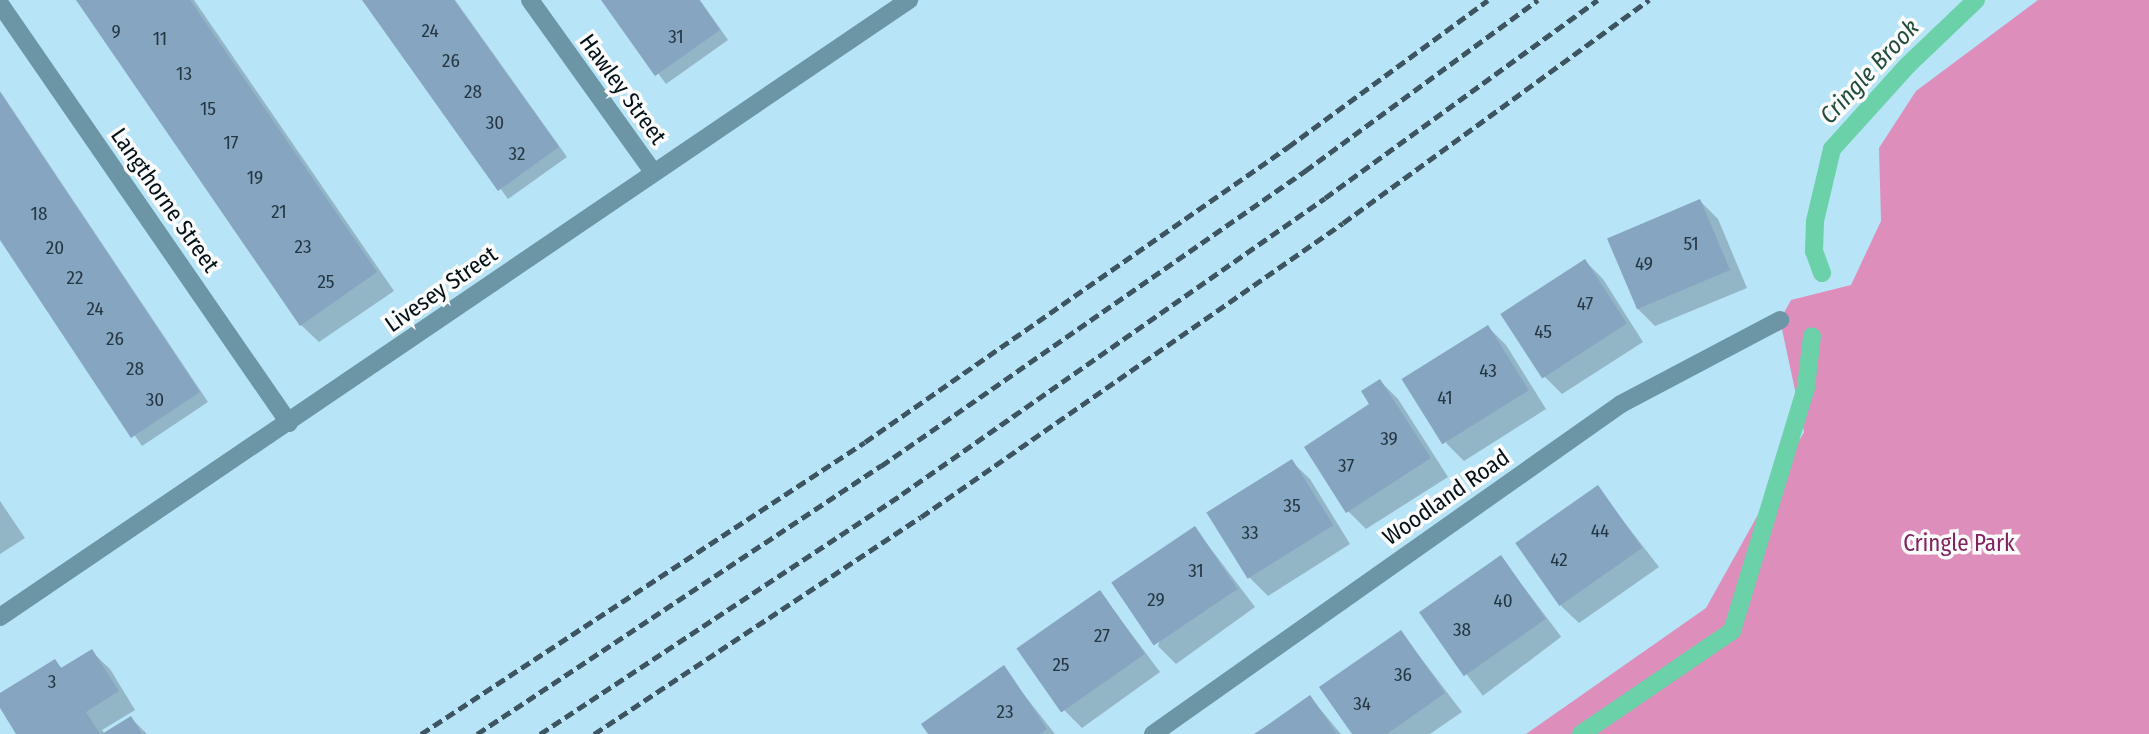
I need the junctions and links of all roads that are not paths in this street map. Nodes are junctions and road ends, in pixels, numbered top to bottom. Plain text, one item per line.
1 (530, 0) edge
2 (909, 0) edge
3 (0, 4) edge
4 (653, 172) junction
5 (1780, 320) dead end
6 (289, 423) junction
7 (0, 617) edge
8 (1153, 734) edge

1 - 4 street, Hawley Street
2 - 4 street, Livesey Street
3 - 6 street, Langthorne Street
4 - 6 street, Livesey Street
5 - 8 street, Woodland Road
6 - 7 street, Livesey Street

